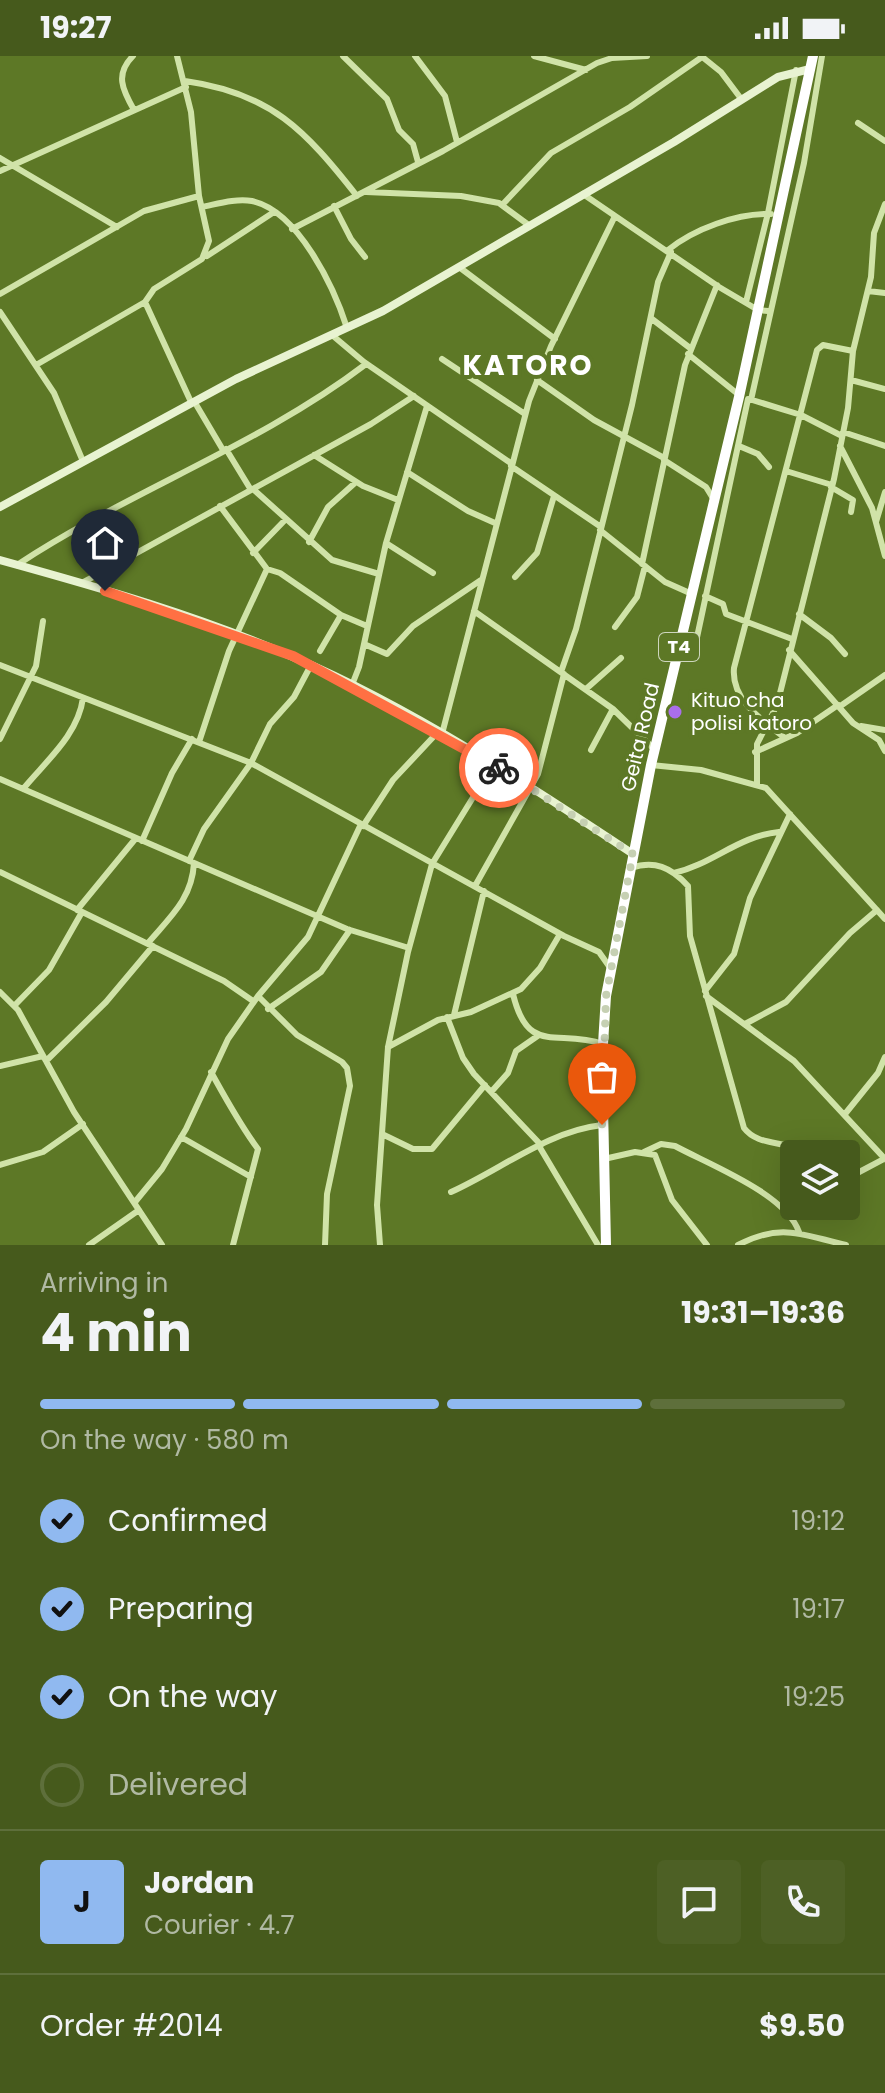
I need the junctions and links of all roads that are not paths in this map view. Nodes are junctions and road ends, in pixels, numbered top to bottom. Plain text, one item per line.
1 (133, 56) edge
2 (177, 56) edge
3 (343, 56) edge
4 (415, 56) edge
5 (534, 56) edge
6 (647, 56) edge
7 (701, 56) edge
8 (813, 56) edge
9 (822, 56) edge
10 (810, 69) junction
11 (586, 70) junction
12 (796, 70) junction
13 (186, 84) junction
14 (742, 100) junction
15 (134, 110) junction
16 (858, 123) dead end
17 (885, 141) edge
18 (457, 142) junction
19 (0, 158) edge
20 (418, 162) junction
21 (10, 166) junction
22 (0, 171) edge
23 (365, 191) junction
24 (583, 194) junction
25 (199, 196) junction
26 (357, 196) junction
27 (503, 204) junction
28 (885, 204) edge
29 (334, 206) junction
30 (202, 207) junction
31 (274, 212) junction
32 (773, 214) junction
33 (615, 216) junction
34 (530, 226) junction
35 (117, 227) junction
36 (292, 229) junction
37 (669, 251) junction
38 (365, 257) dead end
39 (203, 258) junction
40 (459, 267) junction
41 (717, 285) junction
42 (868, 291) junction
43 (885, 293) edge
44 (0, 294) edge
45 (145, 302) junction
46 (746, 302) junction
47 (763, 311) junction
48 (0, 312) edge
49 (652, 319) junction
50 (347, 328) junction
51 (332, 335) junction
52 (555, 339) junction
53 (689, 351) junction
54 (853, 351) junction
55 (442, 359) dead end
56 (366, 364) junction
57 (36, 365) junction
58 (537, 380) junction
59 (851, 380) junction
60 (885, 389) edge
61 (414, 396) junction
62 (744, 398) junction
63 (192, 402) junction
64 (427, 406) junction
65 (525, 414) junction
66 (801, 415) junction
67 (842, 434) junction
68 (624, 436) junction
69 (739, 446) junction
70 (840, 446) junction
71 (885, 446) edge
72 (224, 449) junction
73 (314, 455) junction
74 (82, 459) junction
75 (664, 459) junction
76 (512, 465) junction
77 (769, 467) dead end
78 (786, 471) junction
79 (407, 472) junction
80 (356, 482) junction
81 (832, 486) junction
82 (252, 489) junction
83 (885, 492) edge
84 (554, 496) junction
85 (398, 500) junction
86 (714, 500) junction
87 (220, 506) junction
88 (0, 507) edge
89 (851, 512) dead end
90 (882, 512) edge
91 (286, 519) junction
92 (876, 522) junction
93 (495, 523) junction
94 (601, 528) junction
95 (309, 542) junction
96 (386, 543) junction
97 (253, 553) junction
98 (885, 556) edge
99 (0, 560) edge
100 (16, 565) junction
101 (644, 565) junction
102 (267, 569) junction
103 (433, 573) dead end
104 (379, 574) junction
105 (515, 577) dead end
106 (481, 580) junction
107 (82, 583) junction
108 (692, 594) junction
109 (705, 596) junction
110 (474, 611) junction
111 (799, 614) junction
112 (341, 615) junction
113 (43, 621) dead end
114 (747, 623) junction
115 (367, 626) junction
116 (615, 627) dead end
117 (235, 635) junction
118 (792, 639) junction
119 (364, 644) junction
120 (789, 650) junction
121 (320, 651) dead end
122 (845, 654) dead end
123 (677, 657) junction
124 (621, 658) dead end
125 (0, 665) edge
126 (311, 665) junction
127 (563, 673) junction
128 (885, 675) edge
129 (31, 677) junction
130 (352, 685) junction
131 (586, 689) junction
132 (83, 698) junction
133 (838, 706) junction
134 (613, 709) junction
135 (767, 724) junction
136 (858, 726) junction
137 (885, 730) edge
138 (439, 734) junction
139 (785, 738) junction
140 (0, 739) edge
141 (195, 740) junction
142 (591, 750) dead end
143 (655, 750) junction
144 (885, 751) edge
145 (755, 752) junction
146 (251, 763) junction
147 (493, 765) junction
148 (651, 765) junction
149 (0, 779) edge
150 (757, 785) junction
151 (532, 787) junction
152 (23, 789) junction
153 (790, 814) junction
154 (362, 825) junction
155 (779, 832) junction
156 (139, 839) junction
157 (633, 854) junction
158 (192, 862) junction
159 (432, 864) junction
160 (631, 868) junction
161 (0, 872) edge
162 (674, 873) junction
163 (475, 886) junction
164 (484, 891) junction
165 (877, 910) junction
166 (79, 911) junction
167 (318, 915) junction
168 (885, 919) edge
169 (350, 930) junction
170 (560, 934) junction
171 (150, 944) junction
172 (409, 948) junction
173 (611, 969) junction
174 (0, 992) edge
175 (513, 994) junction
176 (705, 994) junction
177 (256, 998) junction
178 (15, 1005) junction
179 (268, 1009) junction
180 (451, 1016) junction
181 (745, 1024) junction
182 (539, 1035) junction
183 (603, 1044) junction
184 (388, 1047) junction
185 (885, 1057) edge
186 (44, 1058) junction
187 (0, 1066) edge
188 (211, 1072) junction
189 (876, 1076) junction
190 (885, 1080) edge
191 (485, 1085) junction
192 (492, 1091) junction
193 (845, 1114) junction
194 (83, 1124) junction
195 (602, 1125) junction
196 (382, 1134) junction
197 (181, 1137) junction
198 (780, 1144) edge
199 (540, 1146) junction
200 (644, 1152) junction
201 (604, 1159) junction
202 (885, 1159) edge
203 (0, 1165) edge
204 (860, 1172) edge
205 (251, 1177) junction
206 (451, 1192) dead end
207 (135, 1202) junction
208 (139, 1210) junction
209 (799, 1232) junction
210 (89, 1245) edge
211 (162, 1245) edge
212 (233, 1245) edge
213 (325, 1245) edge
214 (380, 1245) edge
215 (598, 1245) edge
216 (606, 1245) edge
217 (707, 1245) edge
218 (738, 1245) edge
219 (846, 1245) edge

1 - 15 street
2 - 13 street
3 - 20 street
4 - 18 street
5 - 11 street
6 - 11 street
7 - 14 street
7 - 27 street
8 - 10 highway, Geita Road / T4
9 - 47 street
10 - 12 street
10 - 32 highway, Geita Road / T4
11 - 18 street
12 - 14 street
12 - 32 street
13 - 15 street
13 - 25 street
13 - 26 street
14 - 24 street
15 - 21 street
16 - 17 street
18 - 20 street
19 - 21 street
20 - 23 street
21 - 22 street
21 - 35 street
23 - 26 street
23 - 27 street
24 - 33 street
24 - 34 street
25 - 30 street
25 - 35 street
26 - 29 street
27 - 34 street
28 - 42 street
29 - 36 street
29 - 38 street
30 - 31 street
30 - 39 street
31 - 36 street
31 - 39 street
32 - 37 street
32 - 46 street
32 - 47 highway, Geita Road / T4
33 - 37 street
33 - 52 street
34 - 40 street
35 - 44 street
36 - 50 street
37 - 41 street
37 - 49 street
39 - 45 street
40 - 50 street
40 - 52 street
41 - 46 street
41 - 53 street
42 - 43 street
42 - 54 street
45 - 57 street
45 - 63 street
46 - 47 street
47 - 62 highway, Geita Road / T4
48 - 57 street
49 - 53 street
49 - 68 street
50 - 51 street
51 - 56 street
51 - 63 street
52 - 58 street
53 - 62 street
53 - 75 street
54 - 59 street
54 - 66 street
55 - 65 street
56 - 61 street
56 - 72 street
57 - 74 street
58 - 65 street
58 - 68 street
59 - 60 street
59 - 67 street
61 - 64 street
61 - 73 street
62 - 66 street
62 - 69 street
62 - 86 highway, Geita Road / T4
63 - 72 street
63 - 74 street
64 - 76 street
64 - 79 street
65 - 76 street
66 - 67 street
66 - 78 street
67 - 70 street
67 - 71 street
68 - 75 street
68 - 94 street
69 - 77 street
69 - 109 street
70 - 81 street
70 - 92 street
72 - 82 street
72 - 100 street
73 - 80 street
73 - 82 street
74 - 88 street
75 - 86 street
75 - 101 street
76 - 84 street
76 - 93 street
78 - 81 street
78 - 114 street
79 - 85 street
79 - 93 street
80 - 85 street
80 - 95 street
81 - 89 street
81 - 111 street
82 - 87 street
82 - 91 street
83 - 90 street
84 - 94 street
84 - 105 street
85 - 96 street
86 - 108 highway, Geita Road / T4
87 - 97 street
87 - 107 street
90 - 92 street
91 - 95 street
91 - 97 street
92 - 98 street
93 - 106 street
94 - 101 street
94 - 127 street
95 - 104 street
96 - 103 street
96 - 104 street
97 - 102 street
99 - 100 street
100 - 107 street
101 - 108 street
101 - 116 street
102 - 112 street
102 - 117 street
104 - 115 street
106 - 110 street
106 - 119 street
107 - 117 street
108 - 123 highway, Geita Road / T4
109 - 114 street
109 - 123 street
110 - 127 street
110 - 138 street
111 - 118 street
111 - 122 street
112 - 115 street
112 - 121 street
113 - 129 street
114 - 118 street
114 - 135 street
115 - 119 street
117 - 126 street
117 - 141 street
118 - 120 street
119 - 130 street
120 - 133 street
120 - 135 street
123 - 143 highway, Geita Road / T4
124 - 131 street
125 - 129 street
126 - 130 street
126 - 146 street
127 - 131 street
127 - 151 street
128 - 133 street
129 - 132 street
129 - 140 street
130 - 138 street
131 - 134 street
132 - 141 street
132 - 152 street
133 - 136 street
133 - 139 street
134 - 142 street
134 - 143 street
135 - 139 street
135 - 145 street
136 - 137 street
136 - 144 street
138 - 147 street
138 - 154 street
139 - 145 street
141 - 146 street
141 - 156 street
143 - 148 highway, Geita Road / T4
145 - 150 street
146 - 154 street
146 - 158 street
147 - 151 street
147 - 159 street
148 - 150 street
148 - 157 highway, Geita Road / T4
149 - 152 street
150 - 153 street
151 - 157 street
151 - 163 street
152 - 156 street
153 - 155 street
153 - 165 street
154 - 159 street
154 - 167 street
155 - 162 street
155 - 176 street
156 - 158 street
156 - 166 street
157 - 160 highway, Geita Road / T4
158 - 167 street
158 - 171 street
159 - 163 street
159 - 172 street
160 - 162 street
160 - 173 highway, Geita Road / T4
161 - 166 street
162 - 176 street
163 - 164 street
164 - 170 street
164 - 180 street
165 - 168 street
165 - 181 street
166 - 171 street
166 - 178 street
167 - 169 street
167 - 177 street
169 - 172 street
169 - 179 street
170 - 173 street
170 - 175 street
171 - 177 street
171 - 186 street
172 - 184 street
173 - 183 highway, Geita Road / T4
174 - 178 street
175 - 180 street
175 - 182 street
176 - 181 street
176 - 198 street
177 - 179 street
177 - 188 street
178 - 186 street
179 - 213 street
180 - 184 street
180 - 191 street
181 - 193 street
182 - 183 street
182 - 192 street
183 - 195 highway, Geita Road / T4
184 - 196 street
185 - 189 street
186 - 187 street
186 - 194 street
188 - 197 street
188 - 205 street
189 - 190 street
189 - 193 street
191 - 192 street
191 - 196 street
192 - 199 street
193 - 202 street
194 - 203 street
194 - 207 street
195 - 199 street
195 - 201 highway, Geita Road / T4
196 - 214 street
197 - 205 street
197 - 207 street
199 - 206 street
199 - 215 street
200 - 201 street
200 - 209 street
200 - 217 street
201 - 216 highway, Geita Road / T4
202 - 204 street
205 - 212 street
207 - 208 street
208 - 210 street
208 - 211 street
209 - 218 street
209 - 219 street

